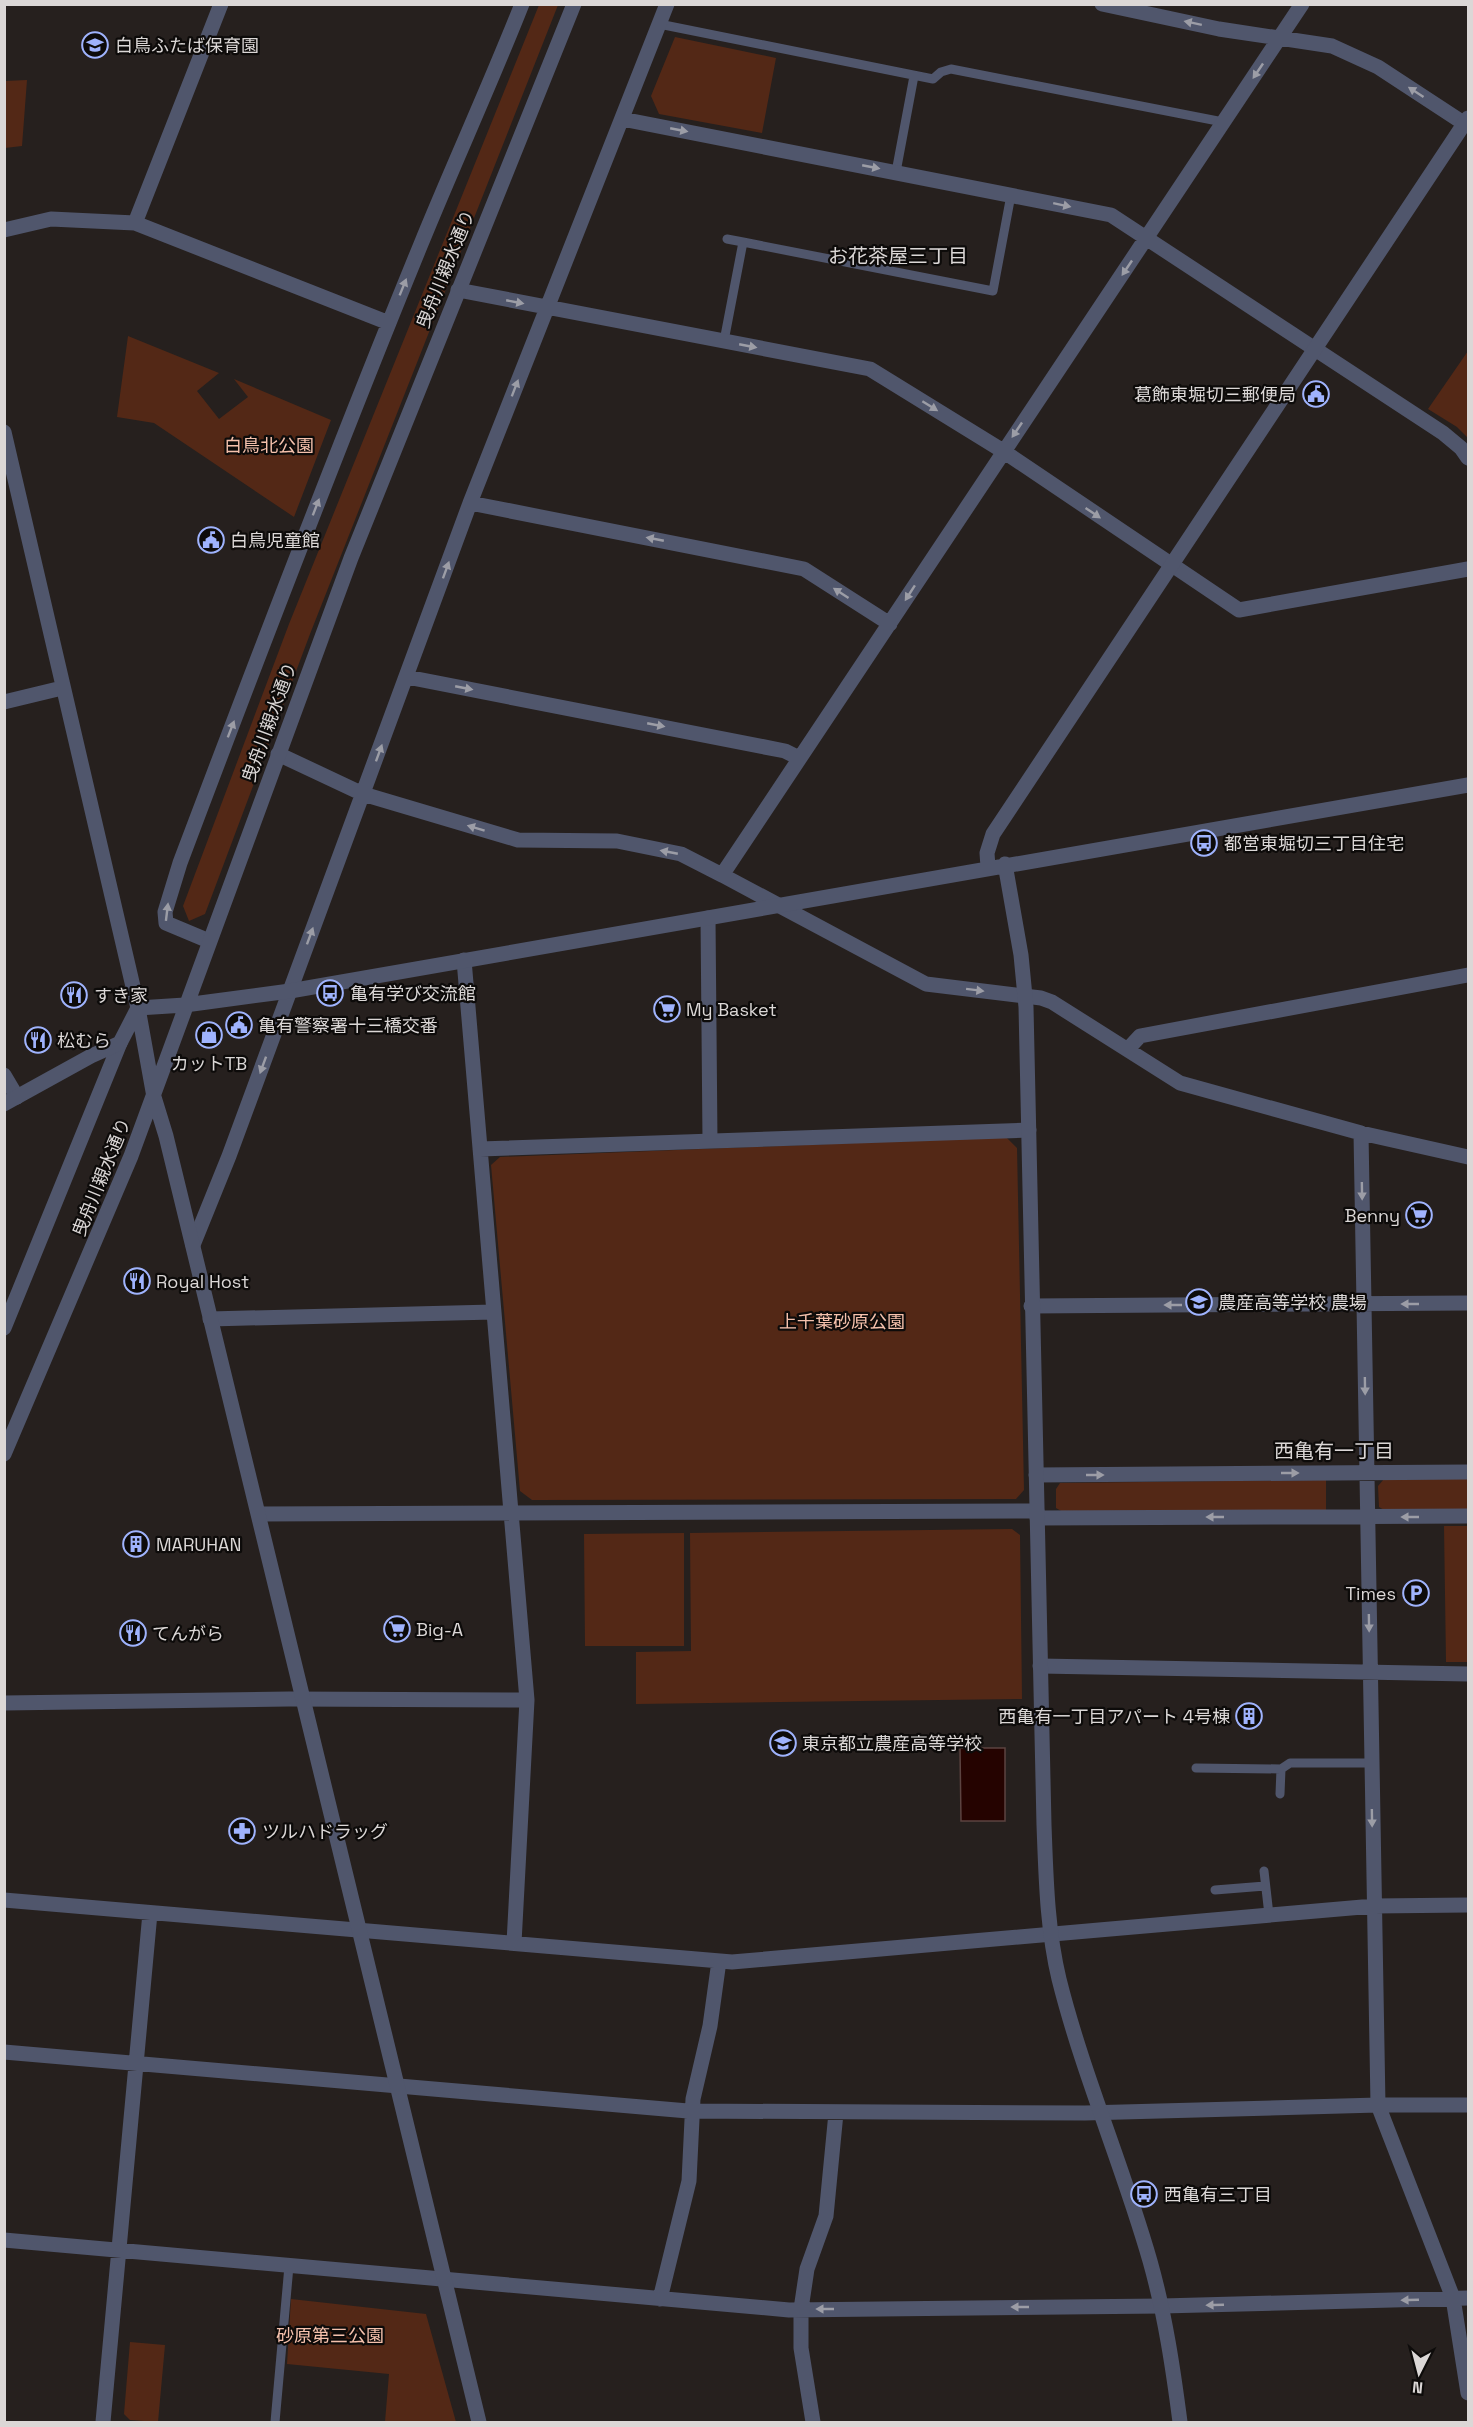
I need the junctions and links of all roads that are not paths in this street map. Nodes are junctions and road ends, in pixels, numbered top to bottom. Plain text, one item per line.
1 (221, 4) edge
2 (522, 4) edge
3 (573, 4) edge
4 (667, 4) edge
5 (1102, 4) edge
6 (1302, 4) edge
7 (1122, 6) edge
8 (659, 24) junction
9 (1279, 38) junction
10 (914, 76) junction
11 (622, 119) junction
12 (1223, 122) junction
13 (1467, 123) edge
14 (896, 172) junction
15 (1011, 195) junction
16 (135, 223) junction
17 (4, 230) edge
18 (1147, 238) junction
19 (727, 239) dead end
20 (743, 242) junction
21 (458, 290) junction
22 (546, 308) junction
23 (389, 323) junction
24 (724, 341) junction
25 (1316, 349) junction
26 (4, 432) edge
27 (1003, 451) junction
28 (1468, 458) edge
29 (470, 503) junction
30 (1172, 566) junction
31 (1468, 568) edge
32 (890, 624) junction
33 (407, 676) junction
34 (62, 688) junction
35 (4, 702) edge
36 (278, 754) junction
37 (799, 758) junction
38 (1468, 785) edge
39 (363, 794) junction
40 (1005, 864) junction
41 (988, 867) junction
42 (722, 875) junction
43 (777, 904) junction
44 (708, 918) junction
45 (209, 941) junction
46 (464, 960) junction
47 (1468, 975) edge
48 (290, 991) junction
49 (1025, 996) junction
50 (185, 1005) junction
51 (138, 1008) junction
52 (120, 1043) junction
53 (1128, 1049) junction
54 (4, 1075) edge
55 (154, 1097) junction
56 (11, 1100) edge
57 (1029, 1130) junction
58 (1360, 1133) junction
59 (710, 1142) junction
60 (480, 1149) junction
61 (1468, 1157) edge
62 (193, 1245) junction
63 (1468, 1303) edge
64 (1364, 1304) junction
65 (1031, 1306) junction
66 (493, 1312) junction
67 (210, 1319) junction
68 (4, 1328) edge
69 (4, 1454) edge
70 (1468, 1472) edge
71 (1366, 1473) junction
72 (1036, 1475) junction
73 (510, 1512) junction
74 (259, 1514) junction
75 (1037, 1514) junction
76 (1468, 1516) edge
77 (1367, 1517) junction
78 (1040, 1666) junction
79 (1370, 1672) junction
80 (1468, 1674) edge
81 (302, 1699) junction
82 (527, 1700) junction
83 (4, 1703) edge
84 (1371, 1764) junction
85 (1196, 1768) dead end
86 (1281, 1769) junction
87 (1280, 1794) dead end
88 (1264, 1871) dead end
89 (1266, 1886) junction
90 (1215, 1890) dead end
91 (4, 1900) edge
92 (1468, 1905) edge
93 (1374, 1906) junction
94 (150, 1913) junction
95 (1269, 1915) junction
96 (360, 1930) junction
97 (1051, 1934) junction
98 (514, 1943) junction
99 (719, 1961) junction
100 (4, 2052) edge
101 (136, 2062) junction
102 (397, 2086) junction
103 (1378, 2105) junction
104 (1468, 2105) edge
105 (692, 2111) junction
106 (1100, 2112) junction
107 (836, 2113) junction
108 (4, 2240) edge
109 (119, 2251) junction
110 (289, 2265) junction
111 (444, 2279) junction
112 (1461, 2298) edge
113 (660, 2299) junction
114 (1162, 2307) junction
115 (801, 2309) junction
116 (1468, 2393) edge
117 (103, 2422) edge
118 (275, 2422) edge
119 (479, 2422) edge
120 (813, 2422) edge
121 (1179, 2422) edge

1 - 16 street
23 -> 2 street
3 - 21 street, 曳舟川親水通り
4 - 8 street
5 - 7 street
6 - 9 street
9 -> 7 street
8 - 10 lane
8 - 11 street
9 -> 12 street
13 -> 9 street
10 - 12 lane
10 - 14 lane
11 -> 14 street
11 - 22 street
12 - 18 street
13 - 25 street
14 - 15 street
15 -> 18 street
15 - 20 lane
16 - 17 street
16 - 23 street
18 - 25 street
18 -> 27 street
19 - 20 lane
20 - 24 lane
21 -> 22 street
21 - 36 street, 曳舟川親水通り
22 - 24 street
29 -> 22 street
45 -> 23 street
24 -> 27 street
25 - 28 street
25 - 30 street
26 - 34 street
27 -> 30 street
27 -> 32 street
32 -> 29 street
33 -> 29 street
30 - 31 street
30 - 41 street
32 - 37 street
33 -> 37 street
39 -> 33 street
34 - 35 street
34 - 51 street
36 - 39 street
36 - 45 street, 曳舟川親水通り
37 - 42 street
38 - 40 street
42 -> 39 street
48 -> 39 street
40 - 41 street
40 - 49 street
41 - 43 street
42 - 43 street
43 - 44 street
43 -> 49 street
44 - 46 street
44 - 59 street
45 - 50 street, 曳舟川親水通り
46 - 48 street
46 - 60 street
47 - 53 street
48 - 50 street
48 -> 62 street
49 - 53 street
49 - 57 street
50 - 51 street
50 - 55 street, 曳舟川親水通り
51 - 52 street
51 - 55 street
52 - 56 street
52 - 68 street
53 - 58 street
54 - 56 street
55 - 62 street
55 - 69 street, 曳舟川親水通り
57 - 59 street
57 - 65 street
58 - 61 street
58 -> 64 street
59 - 60 street
60 - 66 street
62 - 67 street
63 -> 64 street
64 -> 65 street
64 -> 71 street
65 - 72 street
66 - 67 street
66 - 73 street
67 - 74 street
70 - 71 street
72 -> 71 street
71 - 77 street
72 - 75 street
73 - 74 street
73 - 75 street
73 - 82 street
74 - 81 street
77 -> 75 street
75 - 78 street
76 -> 77 street
77 -> 79 street
78 - 79 street
78 - 97 street
79 - 80 street
79 - 84 street
81 - 82 street
81 - 83 street
81 - 96 street
82 - 98 street
84 - 86 lane
84 -> 93 street
85 - 86 lane
86 - 87 lane
88 - 89 lane
89 - 90 lane
89 - 95 lane
91 - 94 street
92 - 93 street
93 - 95 street
93 - 103 street
94 - 96 street
94 - 101 street
95 - 97 street
96 - 98 street
96 - 102 street
97 - 99 street
97 - 106 street
98 - 99 street
99 - 105 street
100 - 101 street
101 - 102 street
101 - 109 street
102 - 105 street
102 - 111 street
103 - 104 street
103 - 106 street
103 - 112 street
105 - 107 street
105 - 113 street
106 - 107 street
106 - 114 street
107 - 115 street
108 - 109 street
109 - 110 street
109 - 117 street
110 - 111 street
110 - 118 lane
111 - 113 street
111 - 119 street
112 -> 114 street
112 - 116 street
113 - 115 street
114 -> 115 street
114 - 121 street
115 - 120 street

